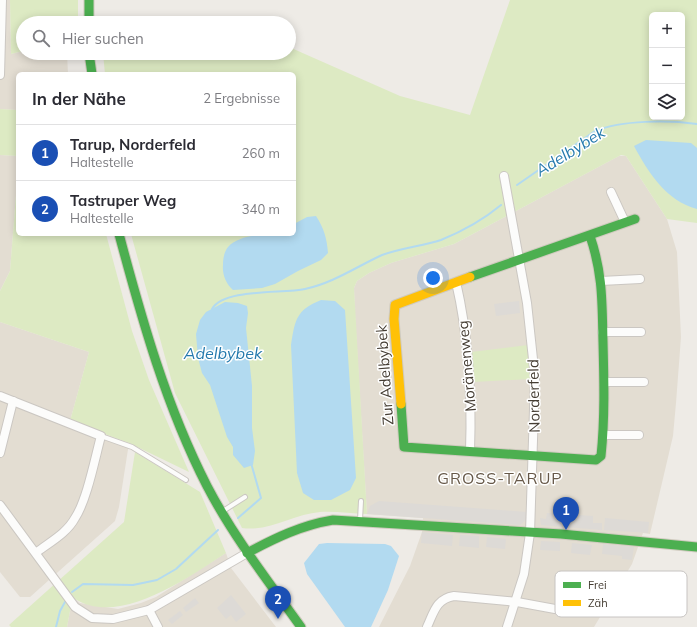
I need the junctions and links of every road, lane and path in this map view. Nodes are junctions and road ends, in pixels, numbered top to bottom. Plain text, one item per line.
1 (2, 0) edge
2 (89, 0) edge
3 (89, 16) edge
4 (90, 60) edge
5 (92, 72) edge
6 (0, 76) edge
7 (504, 176) dead end
8 (611, 192) dead end
9 (635, 219) dead end
10 (625, 222) junction
11 (120, 236) edge
12 (590, 236) junction
13 (520, 260) junction
14 (640, 279) dead end
15 (601, 281) junction
16 (456, 282) junction
17 (602, 332) junction
18 (641, 332) dead end
19 (604, 382) junction
20 (644, 382) dead end
21 (0, 396) edge
22 (13, 401) junction
23 (603, 434) junction
24 (639, 435) dead end
25 (101, 436) junction
26 (470, 451) junction
27 (0, 453) edge
28 (534, 456) junction
29 (186, 480) dead end
30 (245, 497) dead end
31 (361, 501) dead end
32 (0, 505) edge
33 (222, 512) junction
34 (360, 522) junction
35 (530, 533) junction
36 (697, 548) edge
37 (37, 552) junction
38 (247, 553) junction
39 (516, 602) junction
40 (555, 609) dead end
41 (149, 610) junction
42 (158, 627) edge
43 (301, 627) edge
44 (427, 627) edge
45 (508, 627) edge

1 - 6 street
2 - 3 street
4 - 5 street
7 - 13 street, Norderfeld
8 - 10 street
9 - 10 street, Zur Adelbybek
10 - 12 street, Zur Adelbybek
11 - 33 street
12 - 13 street, Zur Adelbybek
12 - 15 street
13 - 16 street, Zur Adelbybek
13 - 28 street, Norderfeld
14 - 15 street
15 - 17 street
16 - 26 street, Moränenweg
16 - 26 street, Zur Adelbybek
17 - 18 street
17 - 19 street
19 - 20 street
19 - 23 street
21 - 22 street
22 - 25 street
22 - 27 street
23 - 24 street
23 - 28 street, Zur Adelbybek
25 - 29 lane
25 - 37 street
26 - 28 street, Zur Adelbybek
28 - 35 street, Norderfeld
30 - 33 lane
31 - 34 lane
32 - 37 street
33 - 38 street
34 - 35 street
34 - 38 street
35 - 36 street
35 - 39 street, Norderfeld
37 - 41 street
38 - 41 street
38 - 43 street
39 - 40 street
39 - 44 street
39 - 45 street, Norderfeld
41 - 42 street

